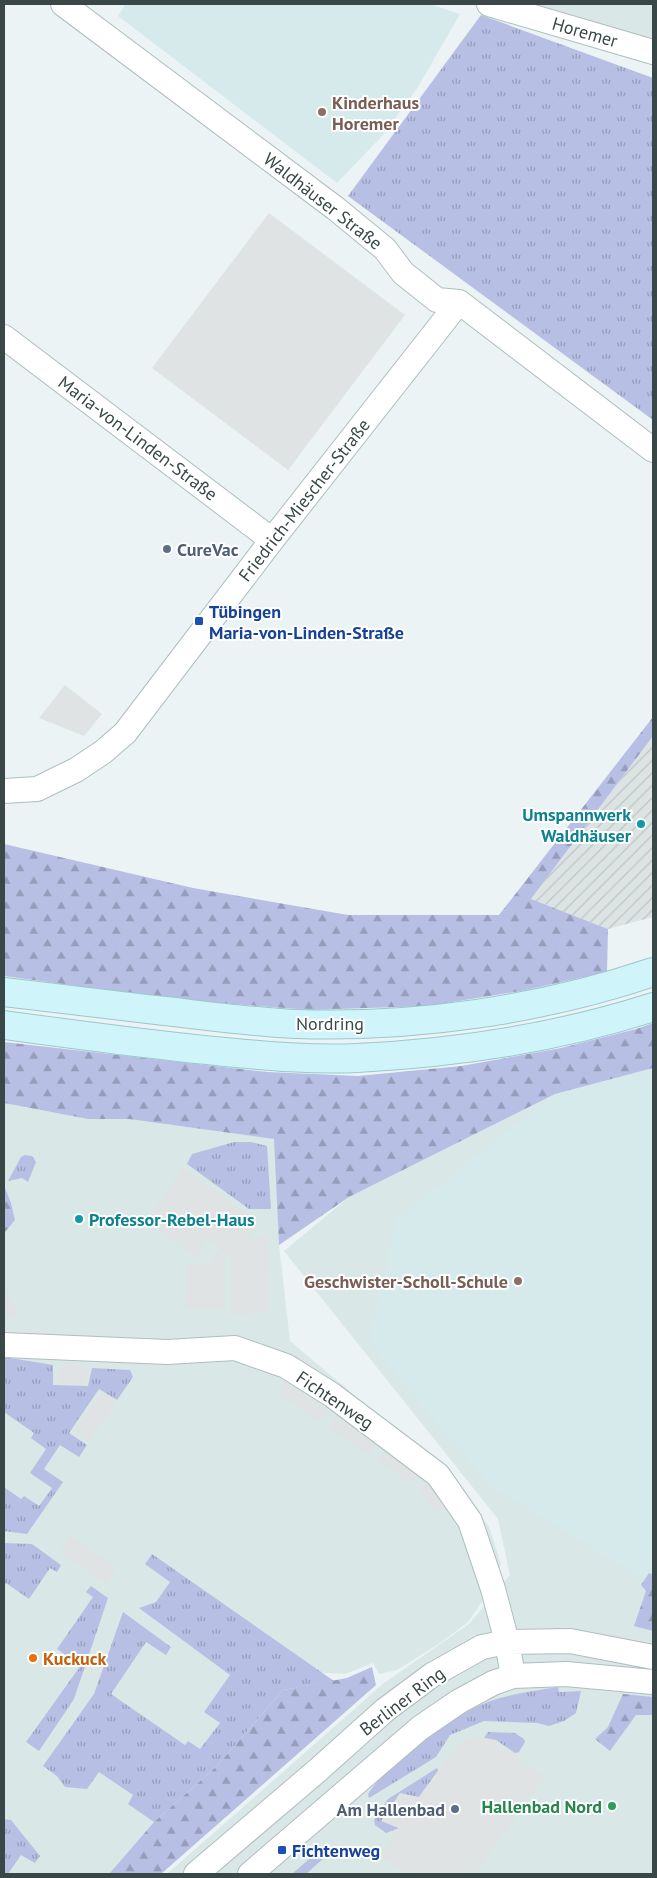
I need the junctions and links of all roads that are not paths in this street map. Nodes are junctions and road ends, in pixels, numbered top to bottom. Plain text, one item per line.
1 (63, 4) edge
2 (489, 4) edge
3 (653, 52) edge
4 (459, 302) junction
5 (4, 337) edge
6 (653, 450) edge
7 (272, 540) junction
8 (4, 791) edge
9 (653, 972) edge
10 (4, 992) edge
11 (653, 1007) edge
12 (4, 1025) edge
13 (4, 1345) edge
14 (507, 1642) junction
15 (653, 1658) edge
16 (513, 1676) junction
17 (653, 1682) edge
18 (196, 1874) edge
19 (250, 1874) edge

1 - 4 street, Waldhäuser Straße
2 - 3 street, Horemer
4 - 6 street, Waldhäuser Straße
4 - 7 street, Friedrich-Miescher-Straße
5 - 7 street, Maria-von-Linden-Straße
7 - 8 street, Friedrich-Miescher-Straße
9 - 10 street, Nordring
11 - 12 street, Nordring
13 - 14 street, Fichtenweg
14 - 15 street, Berliner Ring
14 - 16 street, Fichtenweg
14 - 18 street, Berliner Ring
16 - 17 street, Berliner Ring
16 - 19 street, Berliner Ring

